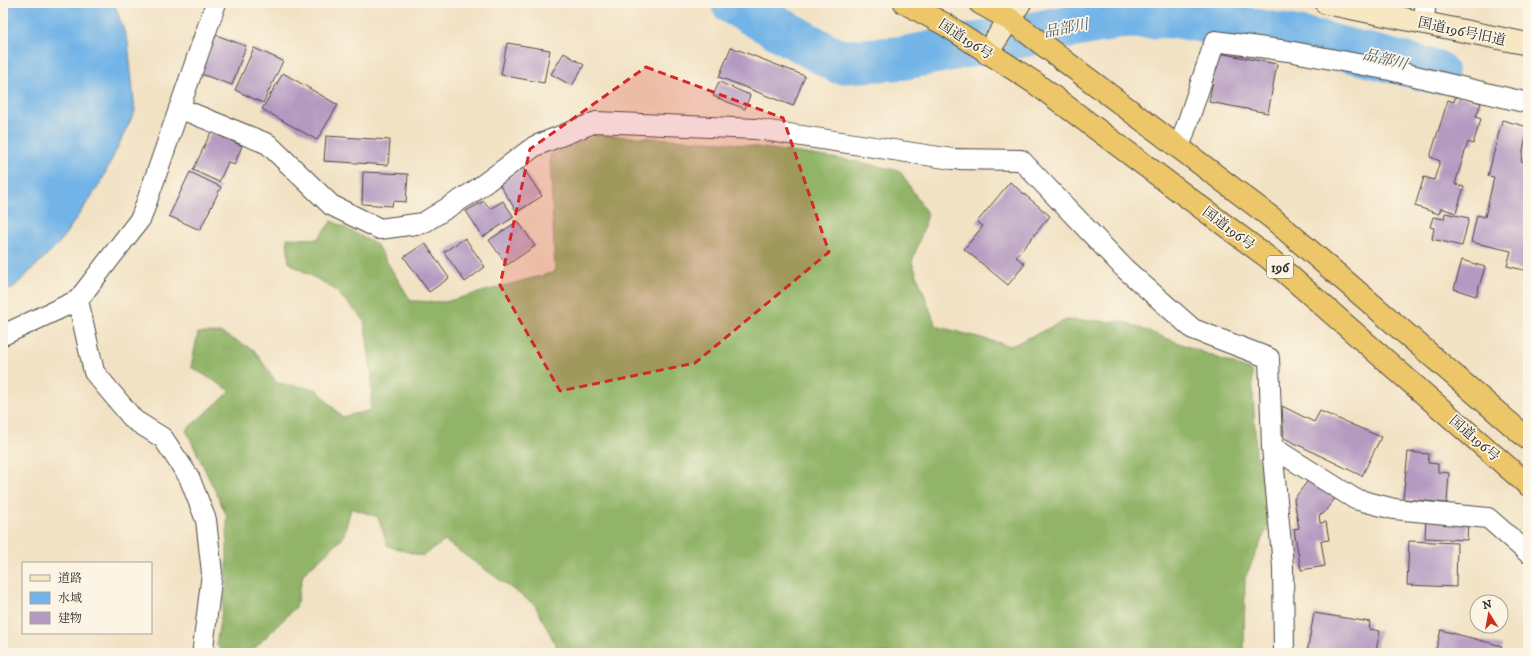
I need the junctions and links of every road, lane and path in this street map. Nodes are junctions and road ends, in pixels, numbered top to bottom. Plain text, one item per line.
1 (216, 3) edge
2 (905, 3) edge
3 (1326, 3) edge
4 (1004, 10) edge
5 (1424, 13) edge
6 (1528, 44) edge
7 (987, 53) junction
8 (1528, 103) edge
9 (179, 108) junction
10 (1179, 148) junction
11 (78, 300) junction
12 (3, 335) edge
13 (1528, 439) edge
14 (1272, 447) junction
15 (1528, 485) edge
16 (1528, 553) edge
17 (205, 653) edge
18 (1284, 653) edge

1 - 9 street
2 - 7 highway, 国道196号 / 196
3 - 5 street, 国道196号旧道
4 - 7 street, 196
4 - 10 highway, 196
5 - 6 street, 国道196号旧道
7 - 15 highway, 国道196号 / 196
8 - 10 street
9 - 11 street
9 - 14 street
10 - 13 highway, 196
11 - 12 street
11 - 17 street
14 - 16 street
14 - 18 street

